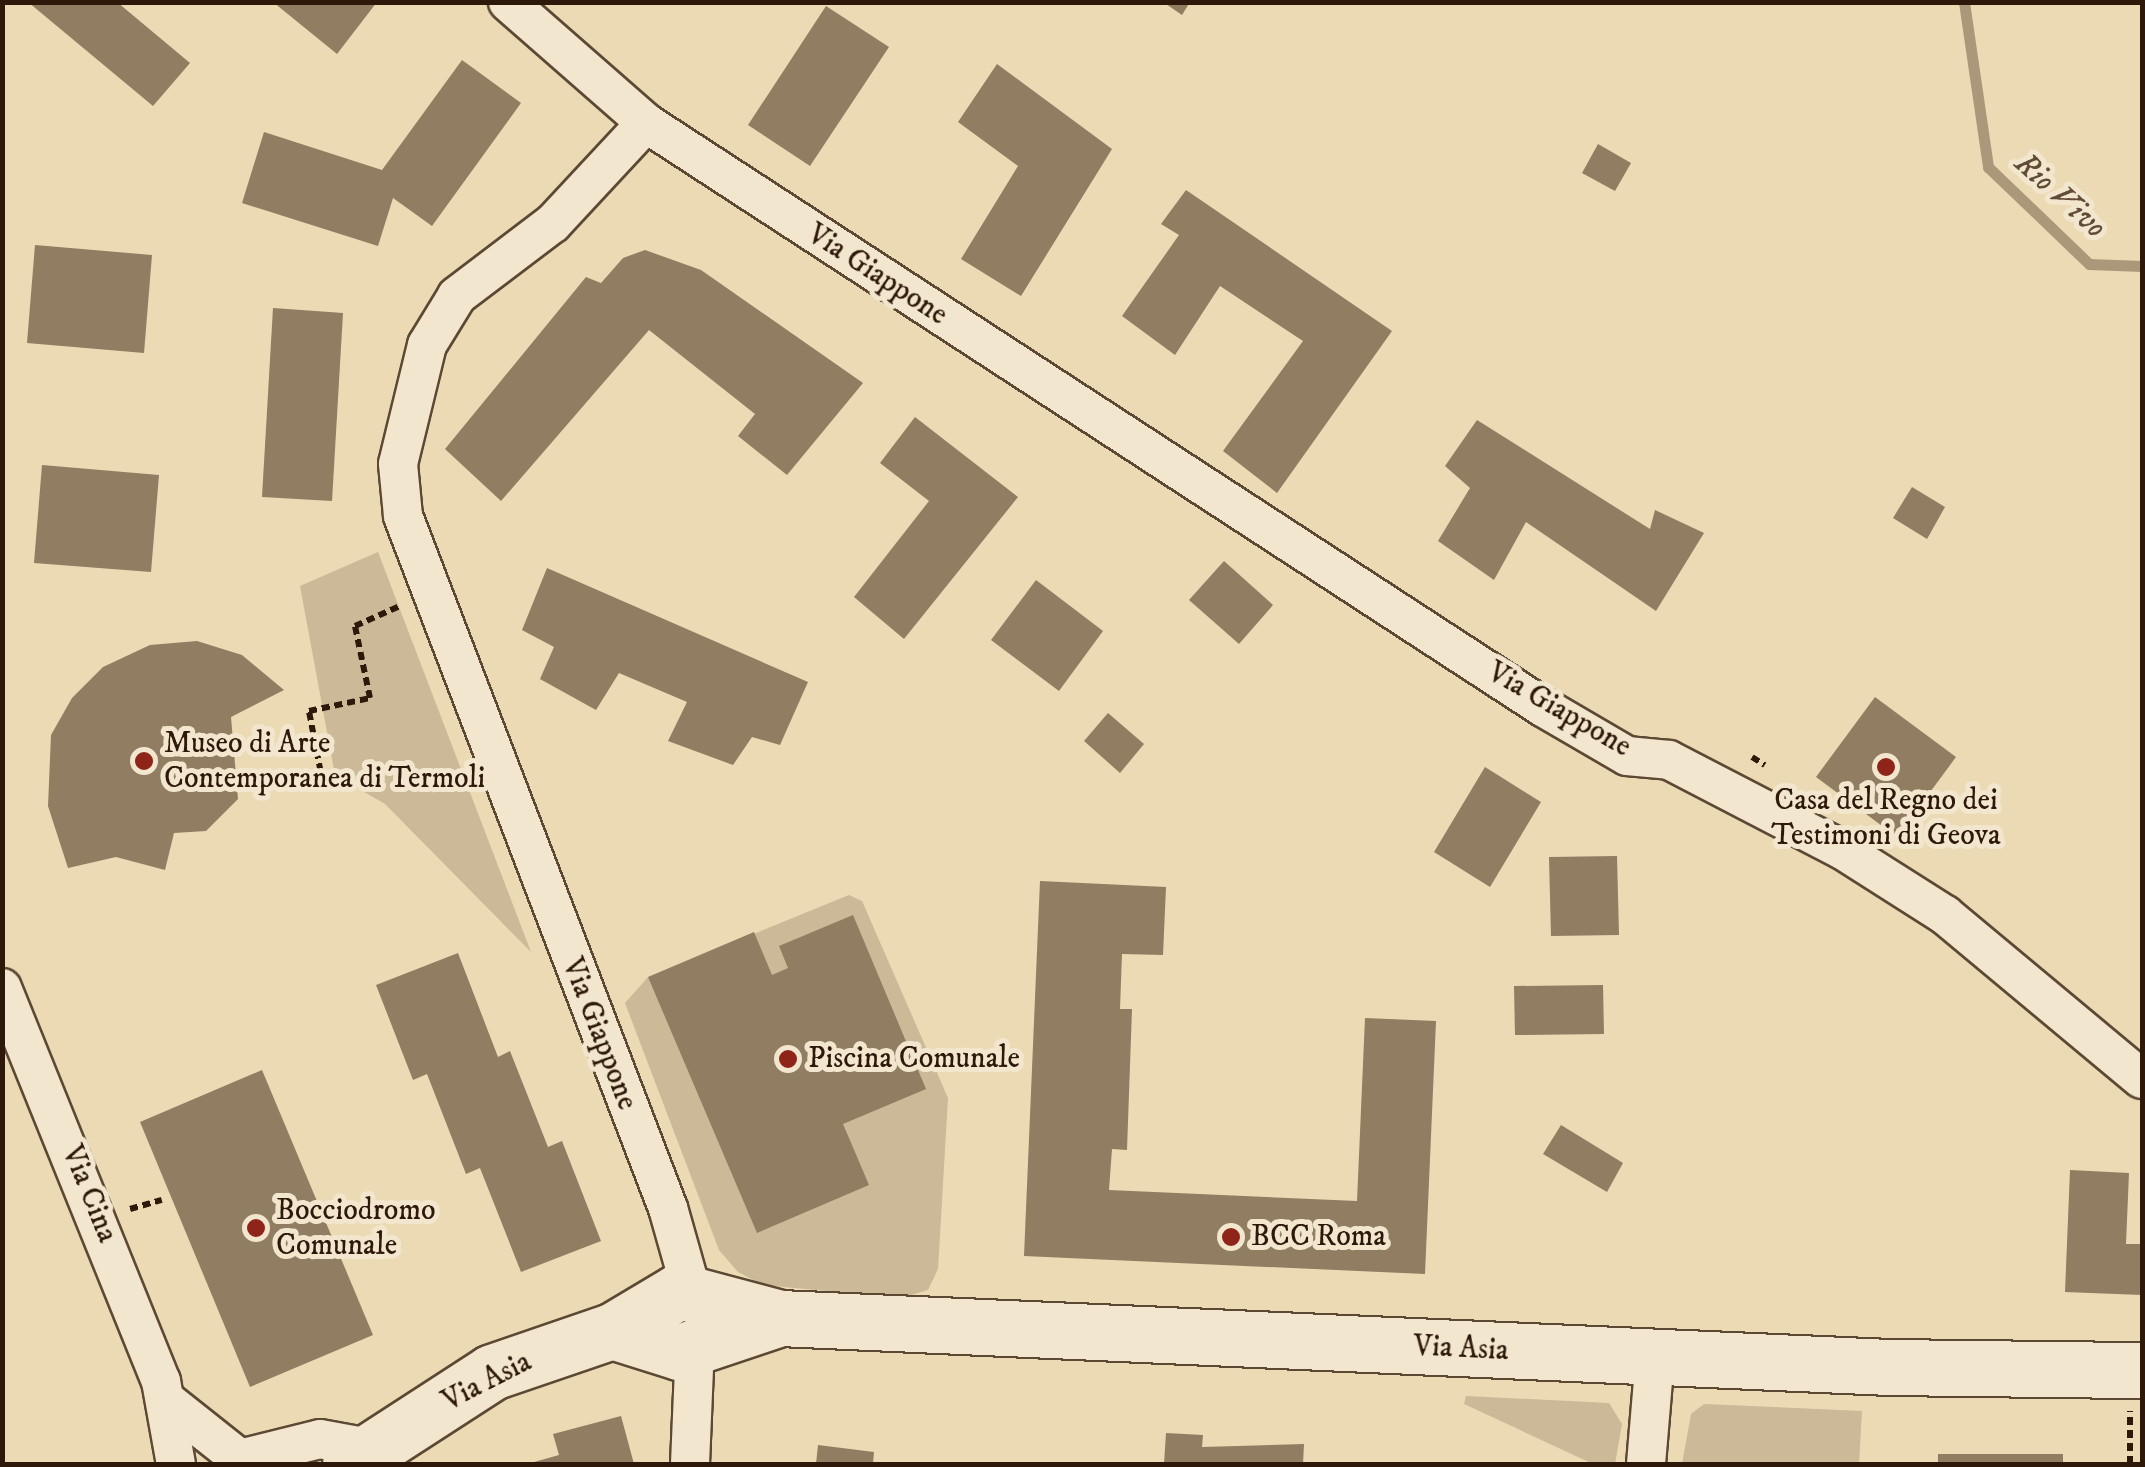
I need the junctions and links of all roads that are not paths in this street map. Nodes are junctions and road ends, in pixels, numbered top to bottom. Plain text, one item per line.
1 (508, 2) edge
2 (646, 123) junction
3 (2, 988) edge
4 (2142, 1078) edge
5 (681, 1322) junction
6 (1655, 1357) junction
7 (2142, 1370) edge
8 (168, 1402) junction
9 (360, 1456) edge
10 (176, 1464) edge
11 (318, 1464) edge
12 (690, 1464) edge
13 (1646, 1464) edge

1 - 2 street
2 - 4 street, Via Giappone
2 - 5 street, Via Giappone
3 - 8 street, Via Cina
5 - 6 street, Via Asia
5 - 9 street, Via Asia
5 - 12 street, Via Giappone
6 - 7 street, Via Asia
6 - 13 street
8 - 9 street, Via Cina
8 - 10 street, Via Cina
9 - 11 street, Via Asia

